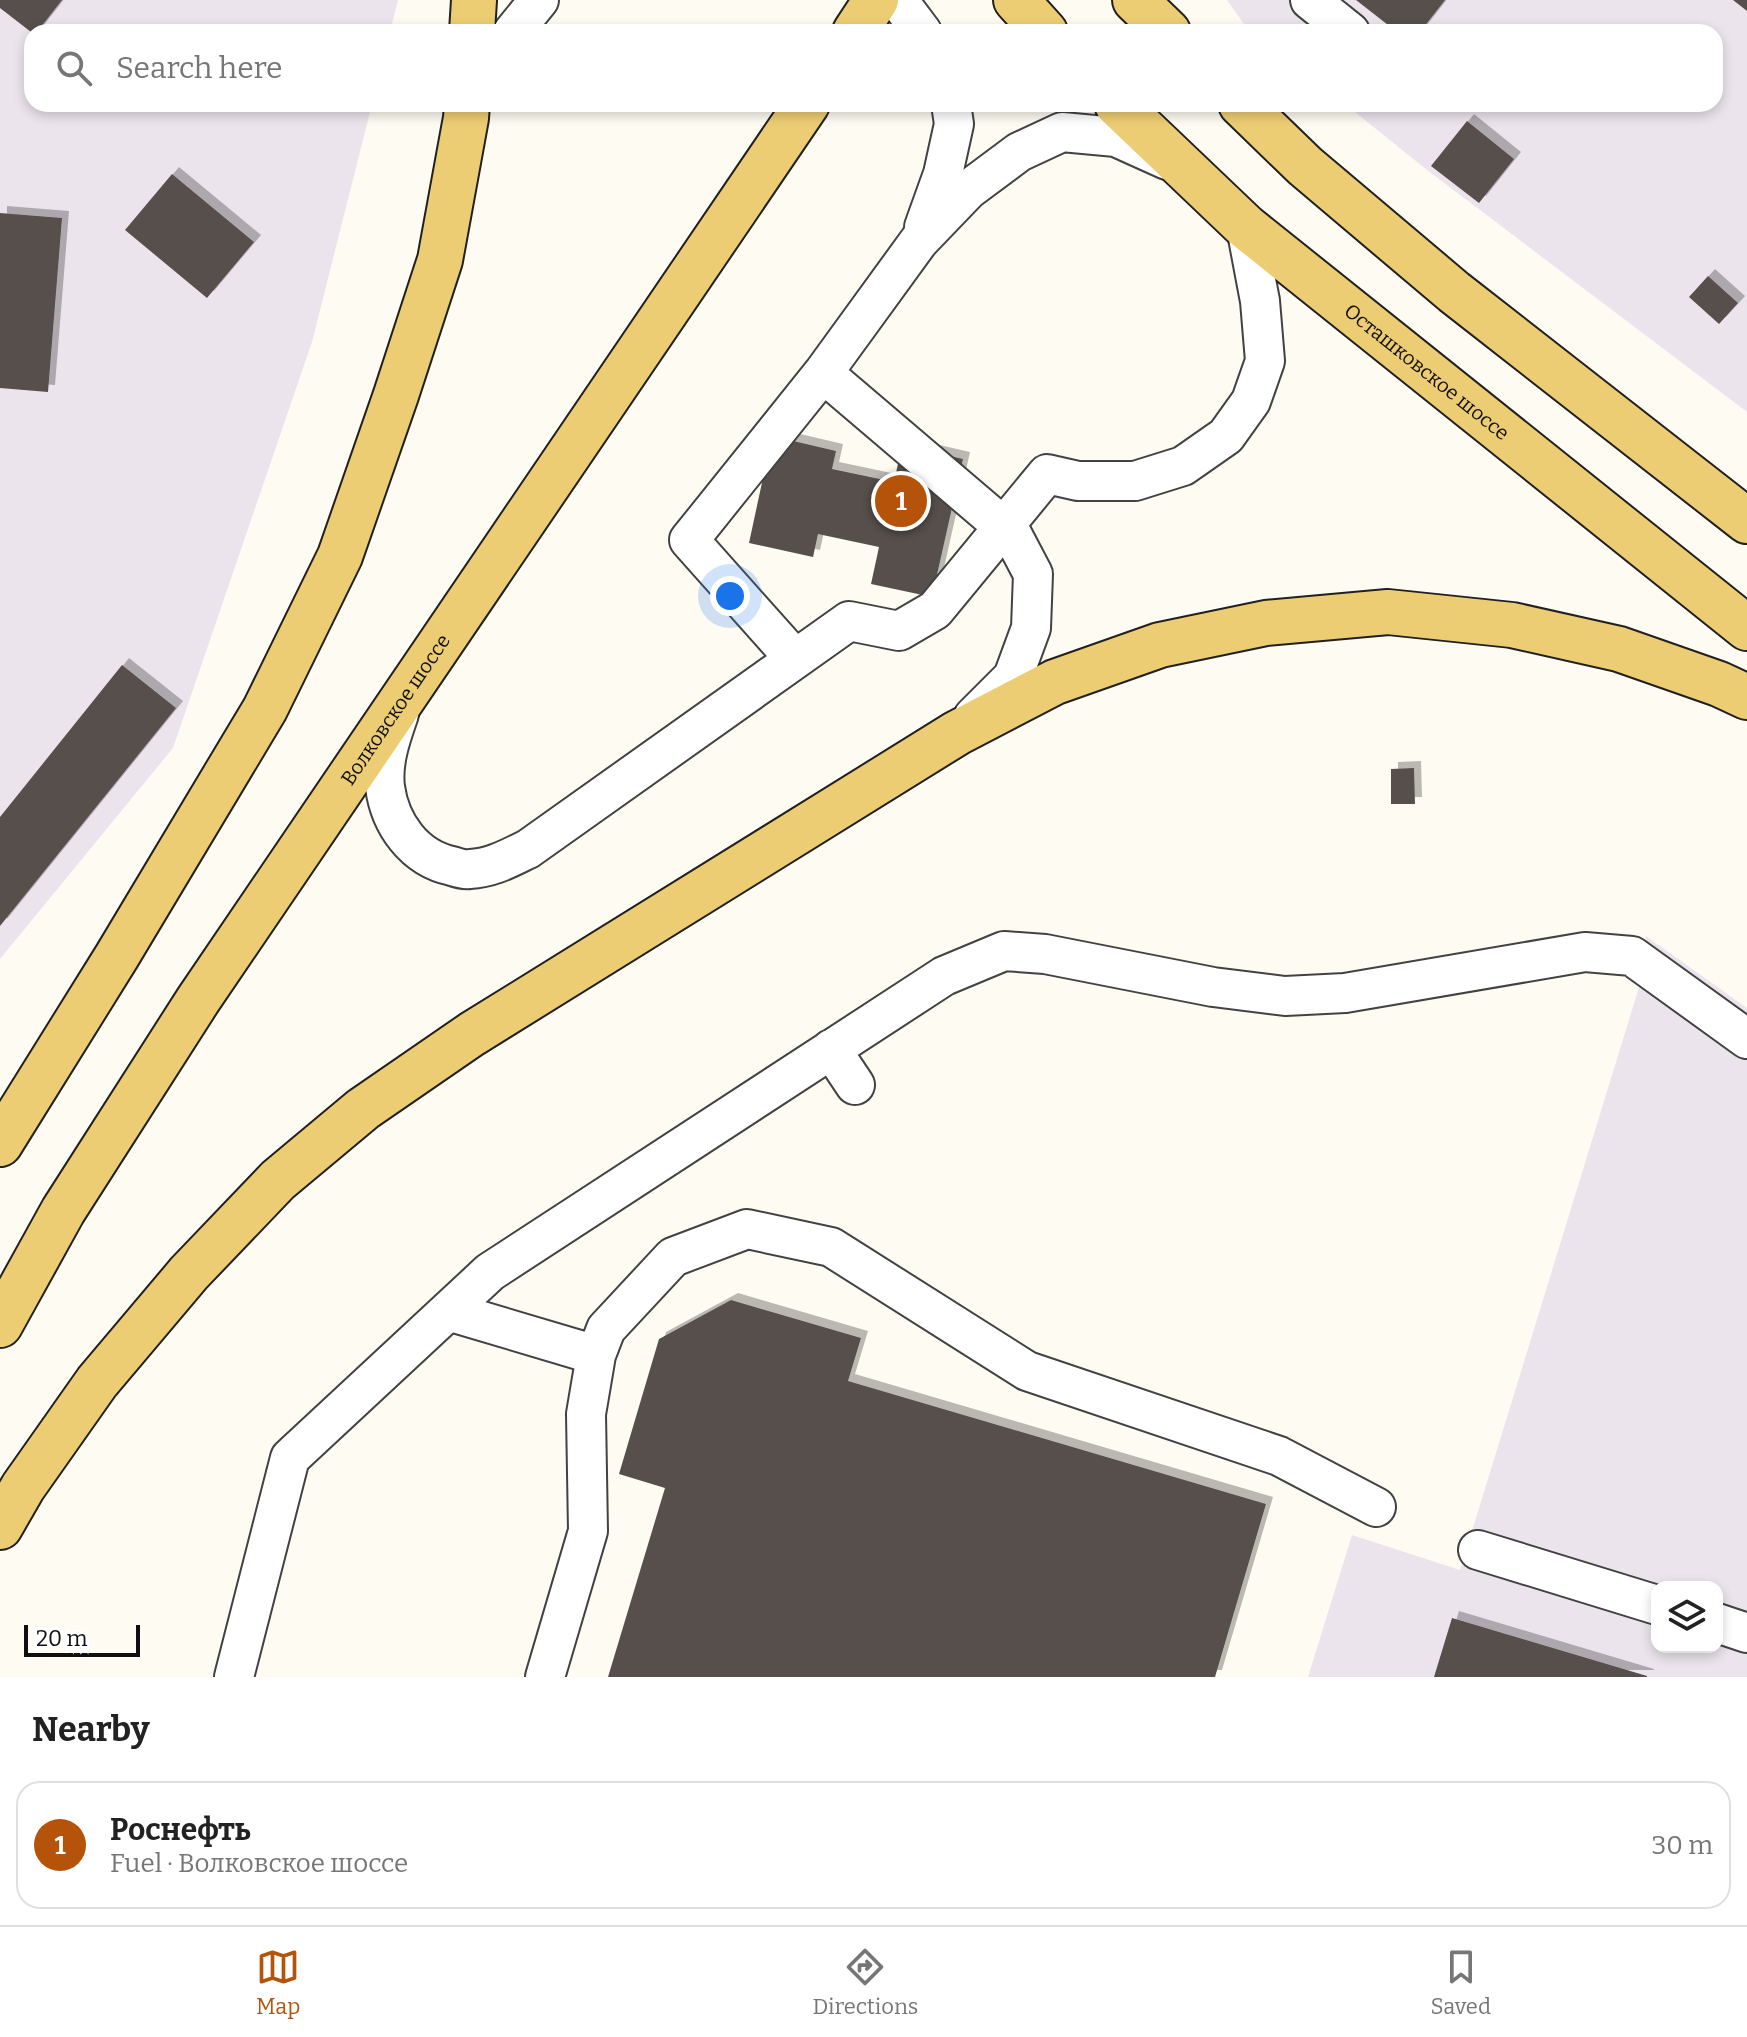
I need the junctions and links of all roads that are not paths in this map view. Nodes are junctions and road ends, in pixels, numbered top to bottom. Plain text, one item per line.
1 (474, 0) edge
2 (539, 0) edge
3 (876, 0) edge
4 (898, 0) edge
5 (1016, 0) edge
6 (1135, 0) edge
7 (1310, 0) edge
8 (472, 24) edge
9 (520, 24) edge
10 (860, 24) edge
11 (916, 24) edge
12 (1038, 24) edge
13 (1160, 24) edge
14 (1340, 24) edge
15 (468, 112) edge
16 (802, 112) edge
17 (952, 112) edge
18 (1125, 112) edge
19 (1249, 112) edge
20 (1183, 168) junction
21 (1246, 227) junction
22 (919, 241) junction
23 (823, 373) junction
24 (1747, 521) edge
25 (1003, 526) junction
26 (1747, 628) edge
27 (795, 659) junction
28 (406, 694) junction
29 (1747, 697) edge
30 (957, 733) junction
31 (1747, 1039) edge
32 (831, 1049) junction
33 (855, 1085) dead end
34 (0, 1144) edge
35 (448, 1311) junction
36 (0, 1325) edge
37 (596, 1355) junction
38 (1376, 1507) dead end
39 (0, 1527) edge
40 (1478, 1550) dead end
41 (1651, 1603) edge
42 (1723, 1625) edge
43 (1747, 1633) edge
44 (234, 1677) edge
45 (545, 1677) edge

1 - 8 main road
2 - 9 lane
3 - 10 main road
4 - 11 lane
5 - 12 main road
6 - 13 main road
7 - 14 lane
15 - 34 main road
16 - 28 main road, Волковское шоссе
17 - 22 lane
18 - 20 main road, Осташковское шоссе
19 - 24 main road
20 - 21 main road, Осташковское шоссе
20 - 22 lane
21 - 25 lane
21 - 26 main road, Осташковское шоссе
22 - 23 lane
23 - 25 lane
23 - 27 lane
25 - 27 lane
25 - 30 lane
27 - 28 lane
28 - 36 main road, Волковское шоссе
29 - 30 main road
30 - 39 main road
31 - 32 lane
32 - 33 lane
32 - 35 lane
35 - 37 lane
35 - 44 lane
37 - 38 lane
37 - 45 lane
40 - 41 lane
42 - 43 lane

